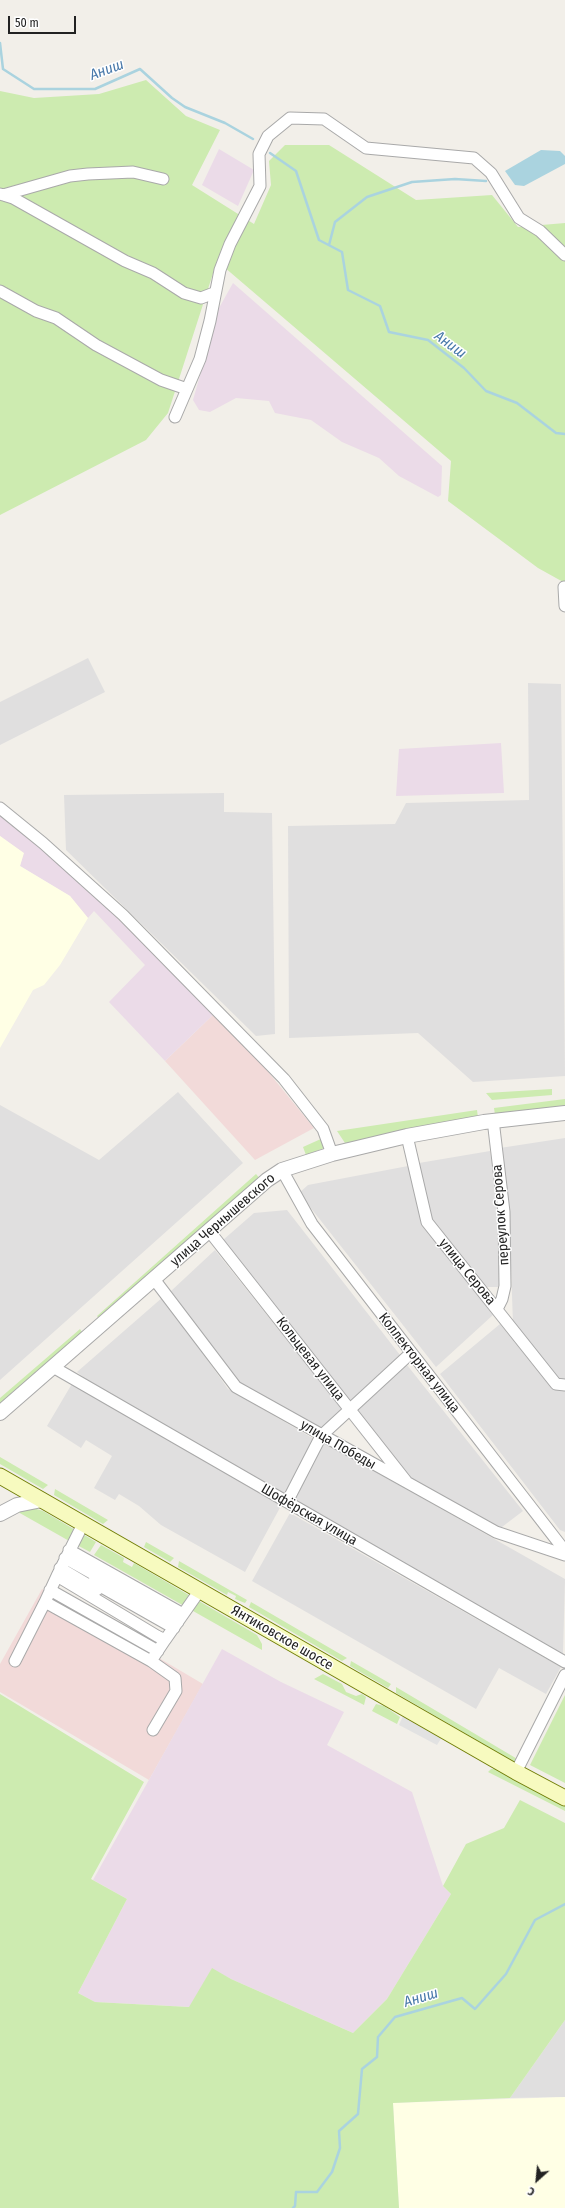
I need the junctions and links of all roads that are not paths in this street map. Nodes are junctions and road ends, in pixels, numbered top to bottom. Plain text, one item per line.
1 (163, 180) dead end
2 (1, 194) edge
3 (565, 255) edge
4 (0, 291) edge
5 (214, 293) junction
6 (187, 389) junction
7 (175, 418) dead end
8 (564, 587) edge
9 (565, 606) edge
10 (0, 808) edge
11 (565, 1112) edge
12 (493, 1120) junction
13 (407, 1136) junction
14 (332, 1154) junction
15 (282, 1170) junction
16 (210, 1232) junction
17 (154, 1279) junction
18 (497, 1309) junction
19 (411, 1353) junction
20 (54, 1367) junction
21 (565, 1384) edge
22 (349, 1409) junction
23 (0, 1413) edge
24 (321, 1436) junction
25 (0, 1476) edge
26 (13, 1483) junction
27 (410, 1486) junction
28 (42, 1500) junction
29 (287, 1502) junction
30 (4, 1511) edge
31 (83, 1524) junction
32 (565, 1551) edge
33 (565, 1555) edge
34 (50, 1590) junction
35 (200, 1590) junction
36 (120, 1591) junction
37 (105, 1602) junction
38 (98, 1632) junction
39 (158, 1651) junction
40 (15, 1661) dead end
41 (565, 1662) edge
42 (565, 1675) edge
43 (153, 1730) dead end
44 (516, 1772) junction
45 (565, 1798) edge

1 - 2 street
2 - 5 street
3 - 5 street
4 - 6 street
5 - 6 street
6 - 7 street
8 - 9 street
10 - 14 street
11 - 12 street, улица Чернышевского
12 - 13 street, улица Чернышевского
12 - 18 street, переулок Серова
13 - 14 street, улица Чернышевского
13 - 18 street, улица Серова
14 - 15 street, улица Чернышевского
15 - 16 street, улица Чернышевского
15 - 19 street, Коллекторная улица
16 - 17 street, улица Чернышевского
16 - 22 street, Кольцевая улица
17 - 20 street, улица Чернышевского
17 - 24 street, улица Победы
18 - 21 street, улица Серова
19 - 22 street
19 - 32 street, Коллекторная улица
20 - 23 street, улица Чернышевского
20 - 29 street, Шофёрская улица
22 - 24 street
22 - 27 street, Кольцевая улица
24 - 27 street, улица Победы
24 - 29 street
25 - 26 main road, Янтиковское шоссе
26 - 28 main road, Янтиковское шоссе
26 - 30 street
27 - 33 street, улица Победы
28 - 30 street
28 - 31 main road, Янтиковское шоссе
29 - 41 street, Шофёрская улица
31 - 35 main road, Янтиковское шоссе
31 - 36 street
34 - 36 street
34 - 38 street
34 - 39 street
35 - 36 street
35 - 44 main road, Янтиковское шоссе
36 - 37 street
36 - 37 street
36 - 37 street
36 - 37 street
36 - 37 street
36 - 38 street
36 - 38 street
36 - 38 street
36 - 38 street
36 - 38 street
36 - 38 street
36 - 38 street
36 - 38 street
36 - 38 street
36 - 38 street
36 - 38 street
36 - 39 street
37 - 38 street
38 - 39 street
38 - 40 street
38 - 43 street
42 - 44 street
44 - 45 main road, Янтиковское шоссе

